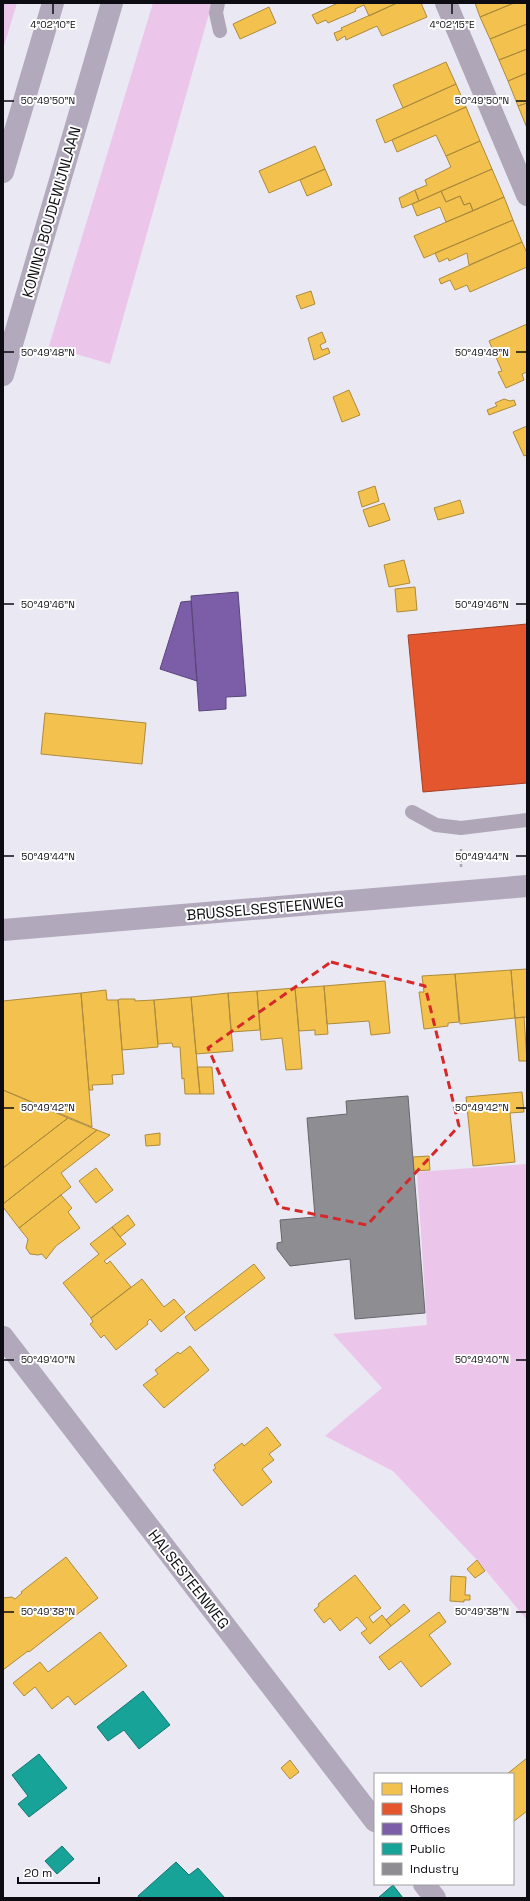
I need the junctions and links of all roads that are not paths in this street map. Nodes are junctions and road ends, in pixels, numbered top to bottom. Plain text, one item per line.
1 (53, 3) edge
2 (112, 3) edge
3 (218, 3) edge
4 (446, 3) edge
5 (220, 32) dead end
6 (3, 172) edge
7 (527, 194) edge
8 (3, 375) edge
9 (412, 812) dead end
10 (527, 820) edge
11 (527, 886) edge
12 (3, 930) edge
13 (3, 1337) edge
14 (374, 1820) edge
15 (425, 1885) edge
16 (435, 1898) edge

1 - 6 highway
2 - 8 highway, KONING BOUDEWIJNLAAN
3 - 5 lane
4 - 7 street
9 - 10 lane
11 - 12 main road, BRUSSELSESTEENWEG
13 - 14 main road, HALSESTEENWEG
15 - 16 main road

